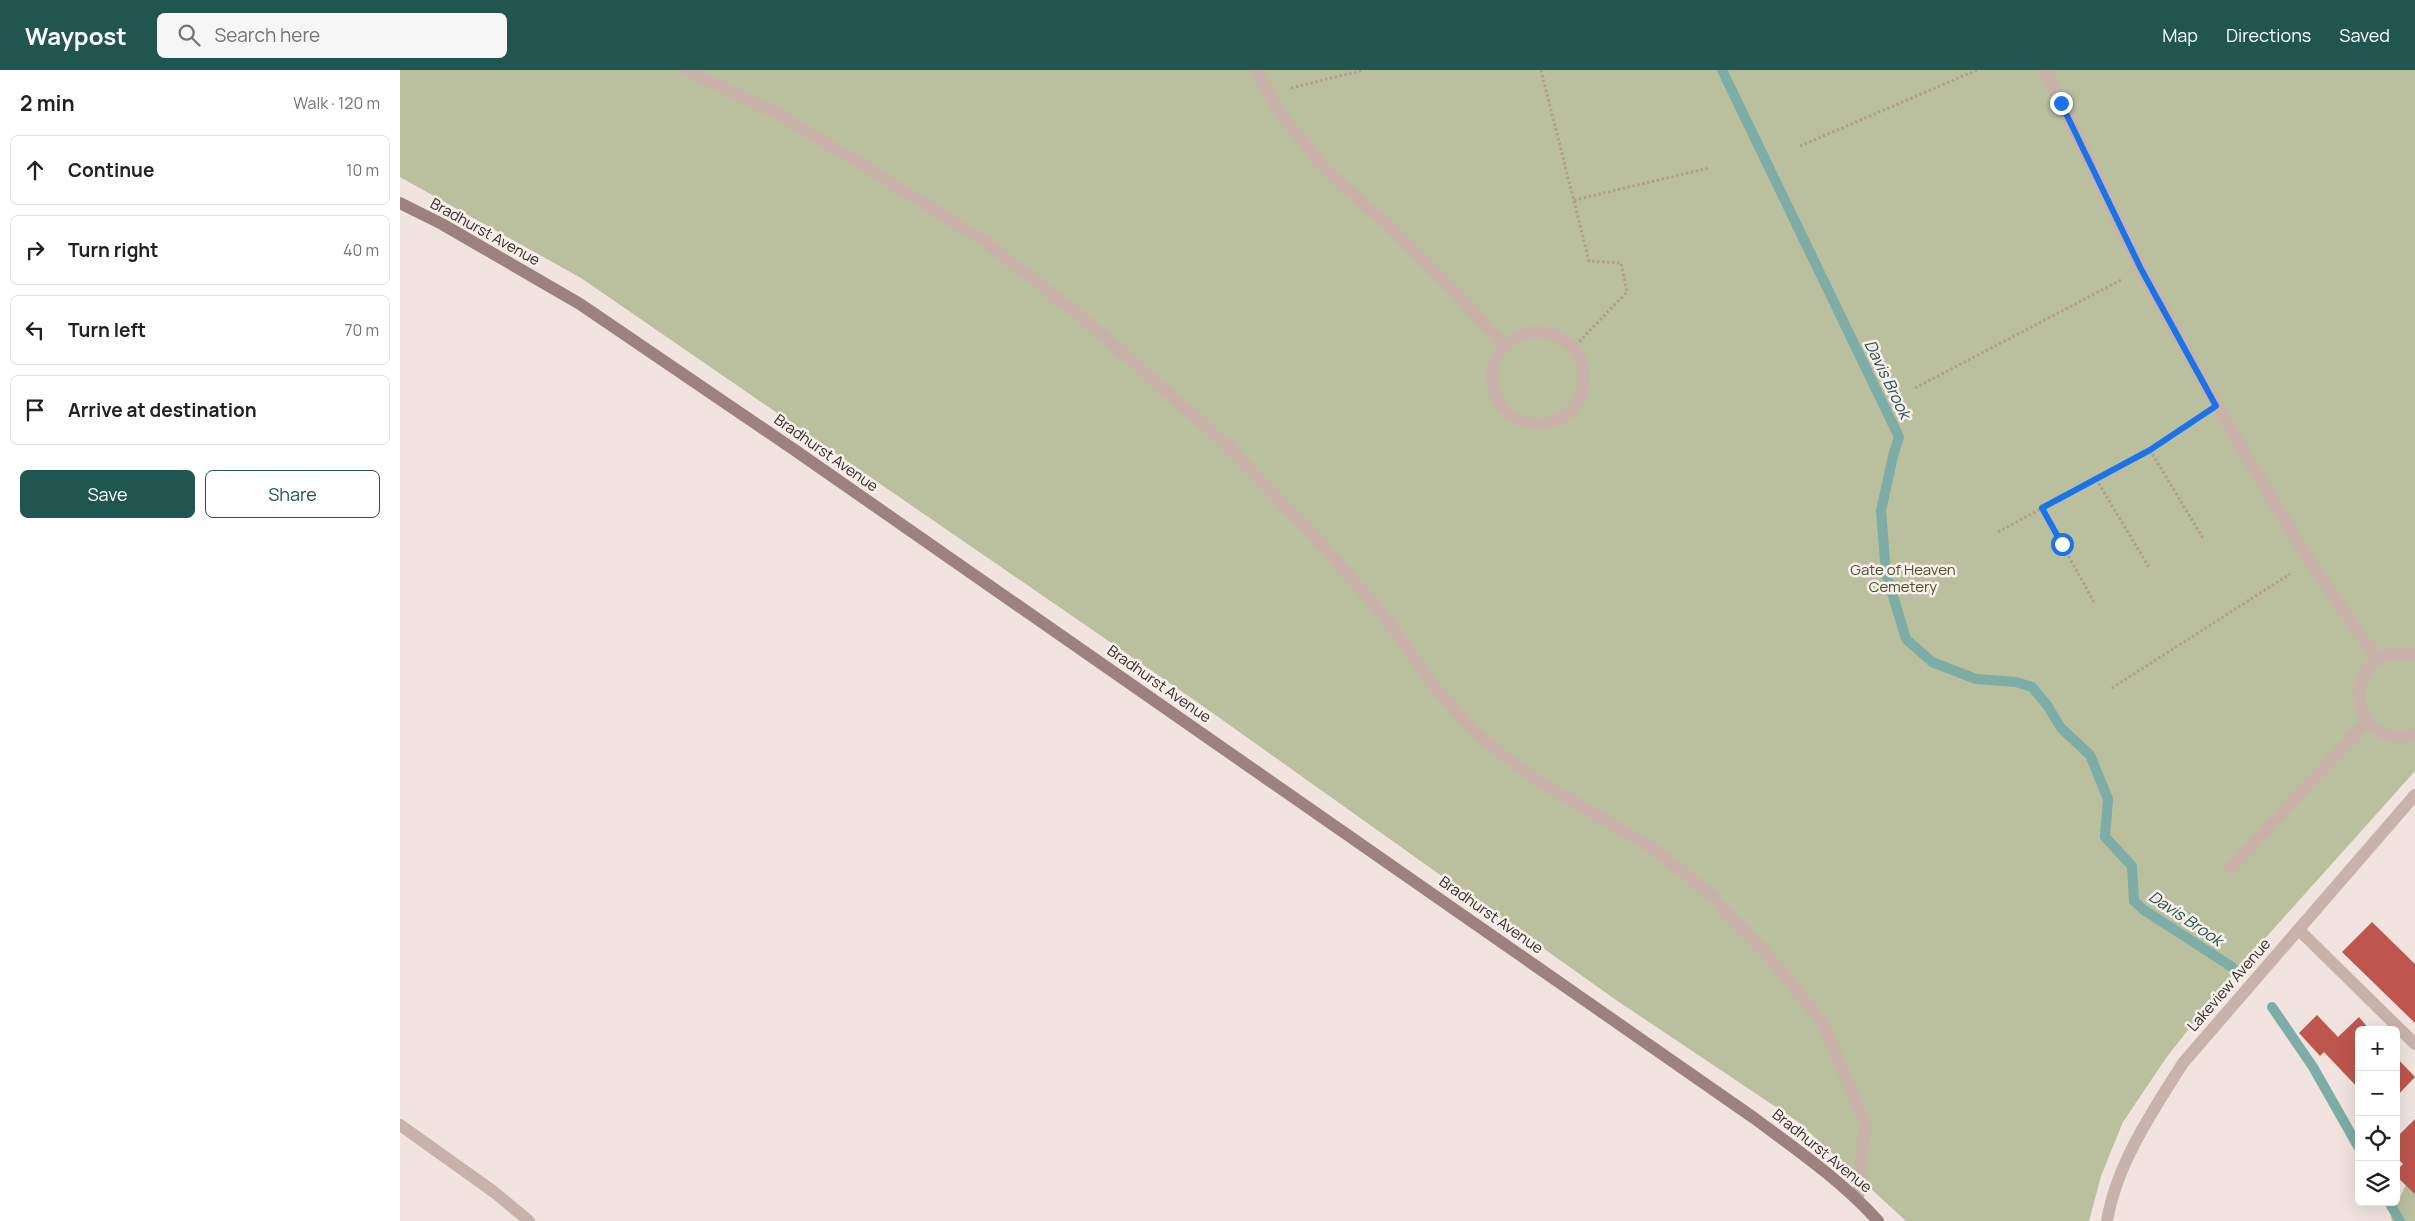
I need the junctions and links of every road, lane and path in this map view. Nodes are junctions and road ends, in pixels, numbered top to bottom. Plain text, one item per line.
1 (686, 70) edge
2 (1256, 70) edge
3 (1364, 70) edge
4 (1541, 70) edge
5 (1978, 70) edge
6 (2045, 70) edge
7 (1269, 93) junction
8 (1800, 146) dead end
9 (1709, 168) dead end
10 (1574, 200) junction
11 (400, 203) edge
12 (2141, 269) junction
13 (1504, 346) junction
14 (1573, 348) junction
15 (1915, 388) dead end
16 (2216, 406) junction
17 (2150, 450) junction
18 (2096, 479) junction
19 (2042, 508) junction
20 (1998, 532) dead end
21 (2204, 540) dead end
22 (2310, 562) junction
23 (2150, 569) dead end
24 (2095, 604) dead end
25 (2415, 656) edge
26 (2378, 660) junction
27 (2112, 688) dead end
28 (2367, 721) junction
29 (2415, 735) edge
30 (2415, 795) edge
31 (2231, 868) dead end
32 (2299, 930) junction
33 (2415, 1044) edge
34 (400, 1125) edge
35 (1858, 1199) junction
36 (529, 1221) edge
37 (1878, 1221) edge
38 (2107, 1221) edge

1 - 35 street
2 - 7 street
3 - 7 path
4 - 10 path
5 - 8 path
6 - 12 street
7 - 13 street
9 - 10 path
10 - 14 path
11 - 35 main road, Bradhurst Avenue
12 - 15 path
12 - 16 street
13 - 14 street
13 - 14 street
16 - 17 path
16 - 22 street
17 - 18 path
17 - 21 path
18 - 19 path
18 - 23 path
19 - 20 path
19 - 24 path
22 - 26 street
22 - 27 path
25 - 26 street
26 - 28 street
28 - 29 street
28 - 31 street
30 - 32 street, Lakeview Avenue
32 - 33 street
32 - 38 street, Lakeview Avenue
34 - 36 street
35 - 37 main road, Bradhurst Avenue

